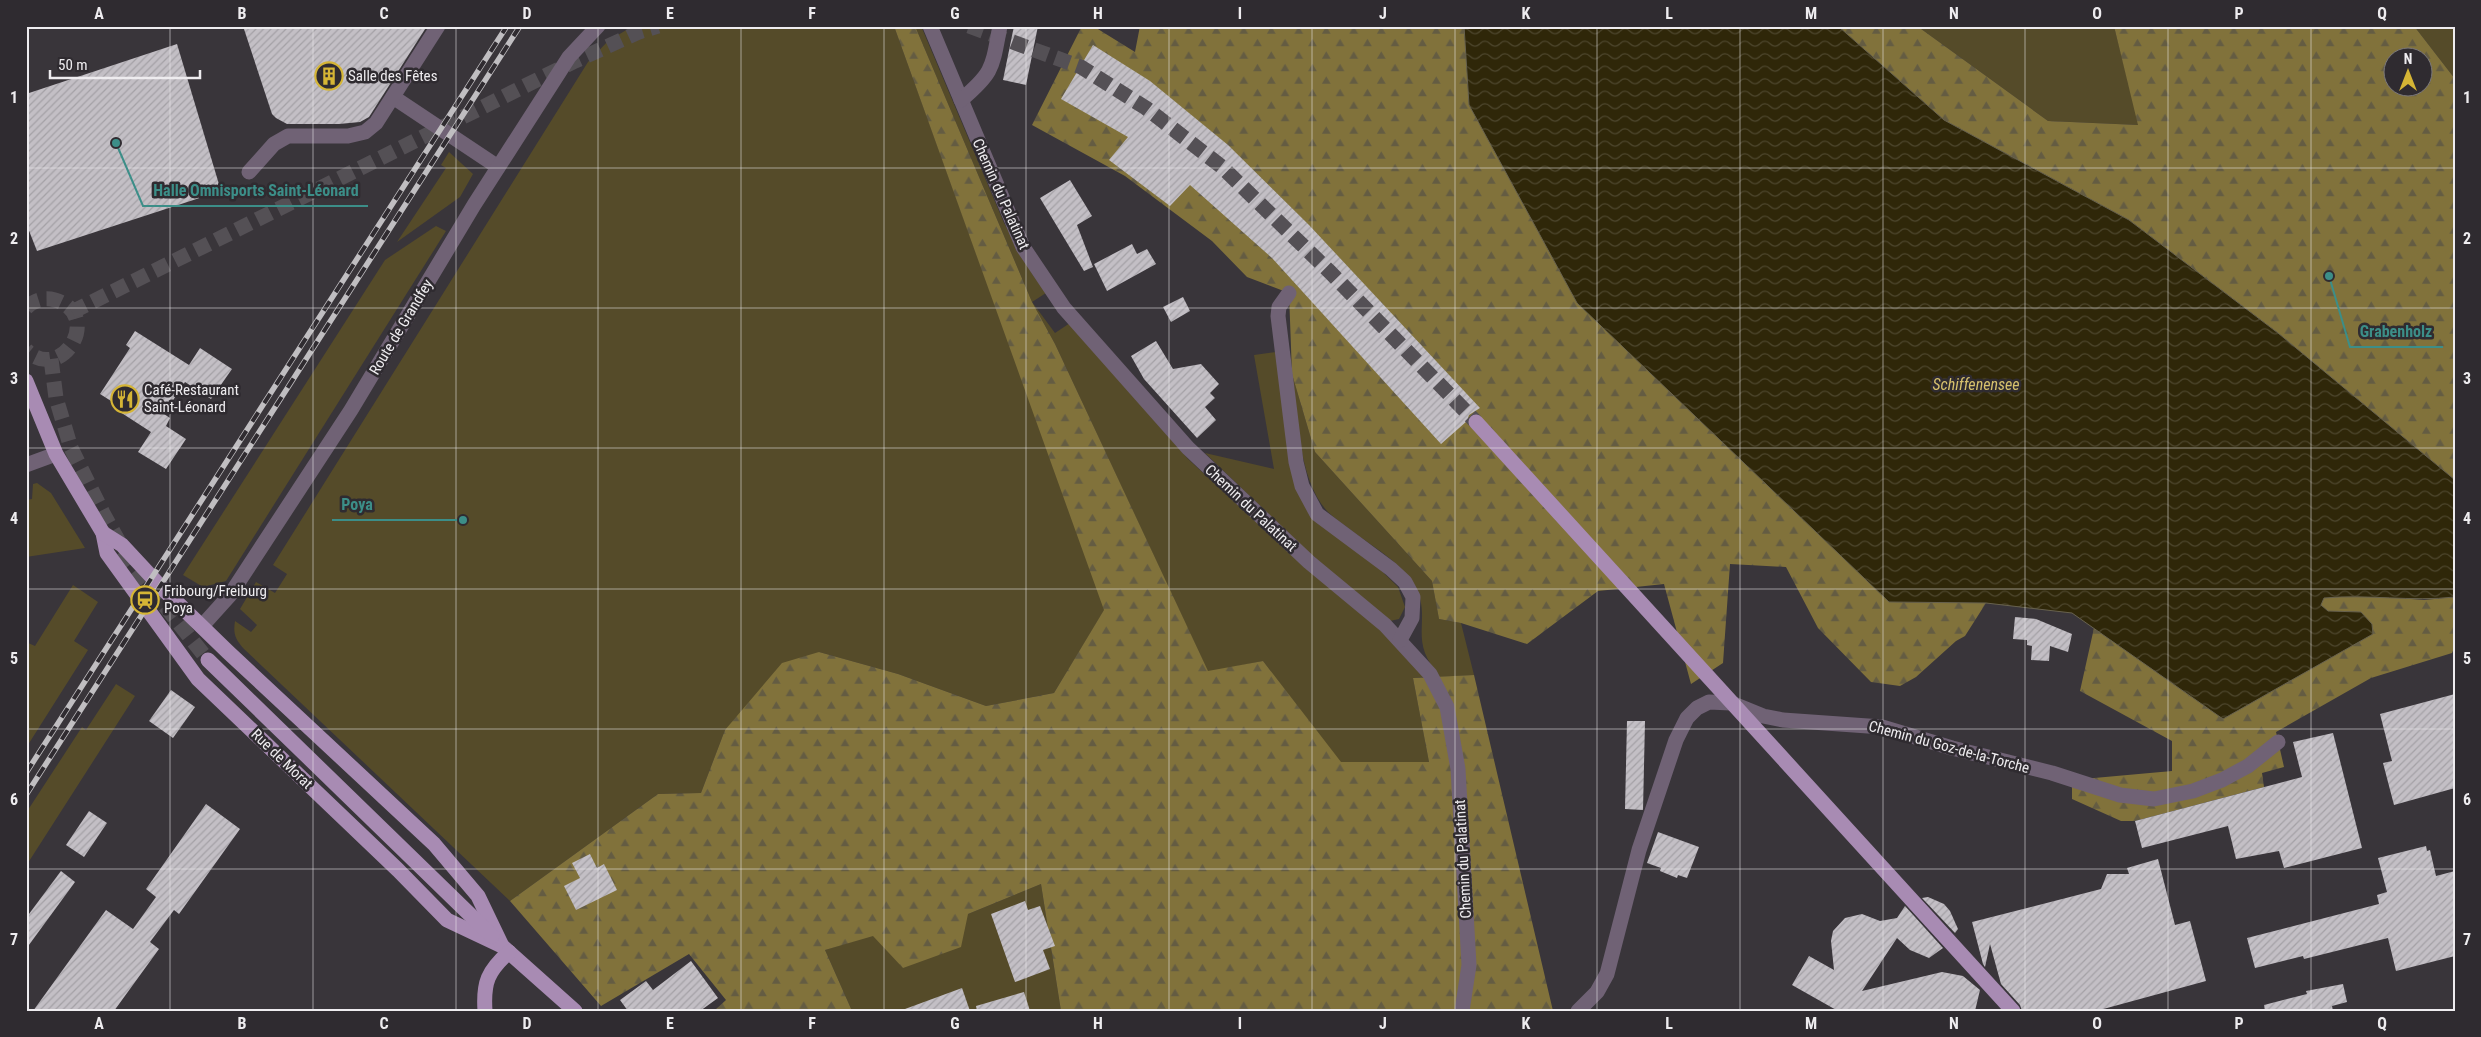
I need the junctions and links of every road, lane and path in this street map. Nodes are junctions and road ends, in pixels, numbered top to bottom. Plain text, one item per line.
1 (438, 26) edge
2 (598, 26) edge
3 (930, 26) edge
4 (1000, 26) edge
5 (393, 97) junction
6 (961, 100) junction
7 (498, 167) junction
8 (248, 172) dead end
9 (1289, 293) dead end
10 (26, 381) edge
11 (1476, 422) tunnel mouth
12 (56, 454) junction
13 (26, 465) edge
14 (103, 533) junction
15 (202, 626) junction
16 (1400, 640) junction
17 (208, 660) tunnel mouth
18 (2278, 742) dead end
19 (505, 949) junction
20 (485, 1011) edge
21 (574, 1011) edge
22 (1462, 1011) edge
23 (1578, 1011) edge
24 (2013, 1011) edge

1 - 5 street
2 - 7 street, Route de Grandfey
3 - 6 street, Chemin du Palatinat
4 - 6 street
5 - 7 street
5 - 8 street
6 - 16 street, Chemin du Palatinat
7 - 15 street, Route de Grandfey
9 - 16 street
10 - 12 main road, Rue de Morat
11 - 24 main road, bridge
12 - 13 street
12 - 14 main road, Rue de Morat
14 - 15 main road, Rue de Morat
14 - 19 main road, Rue de Morat
15 - 19 main road, Rue de Morat
16 - 22 street, Chemin du Palatinat
17 - 19 main road
18 - 23 street, Chemin du Goz-de-la-Torche
19 - 20 main road
19 - 21 main road, Rue de Morat

